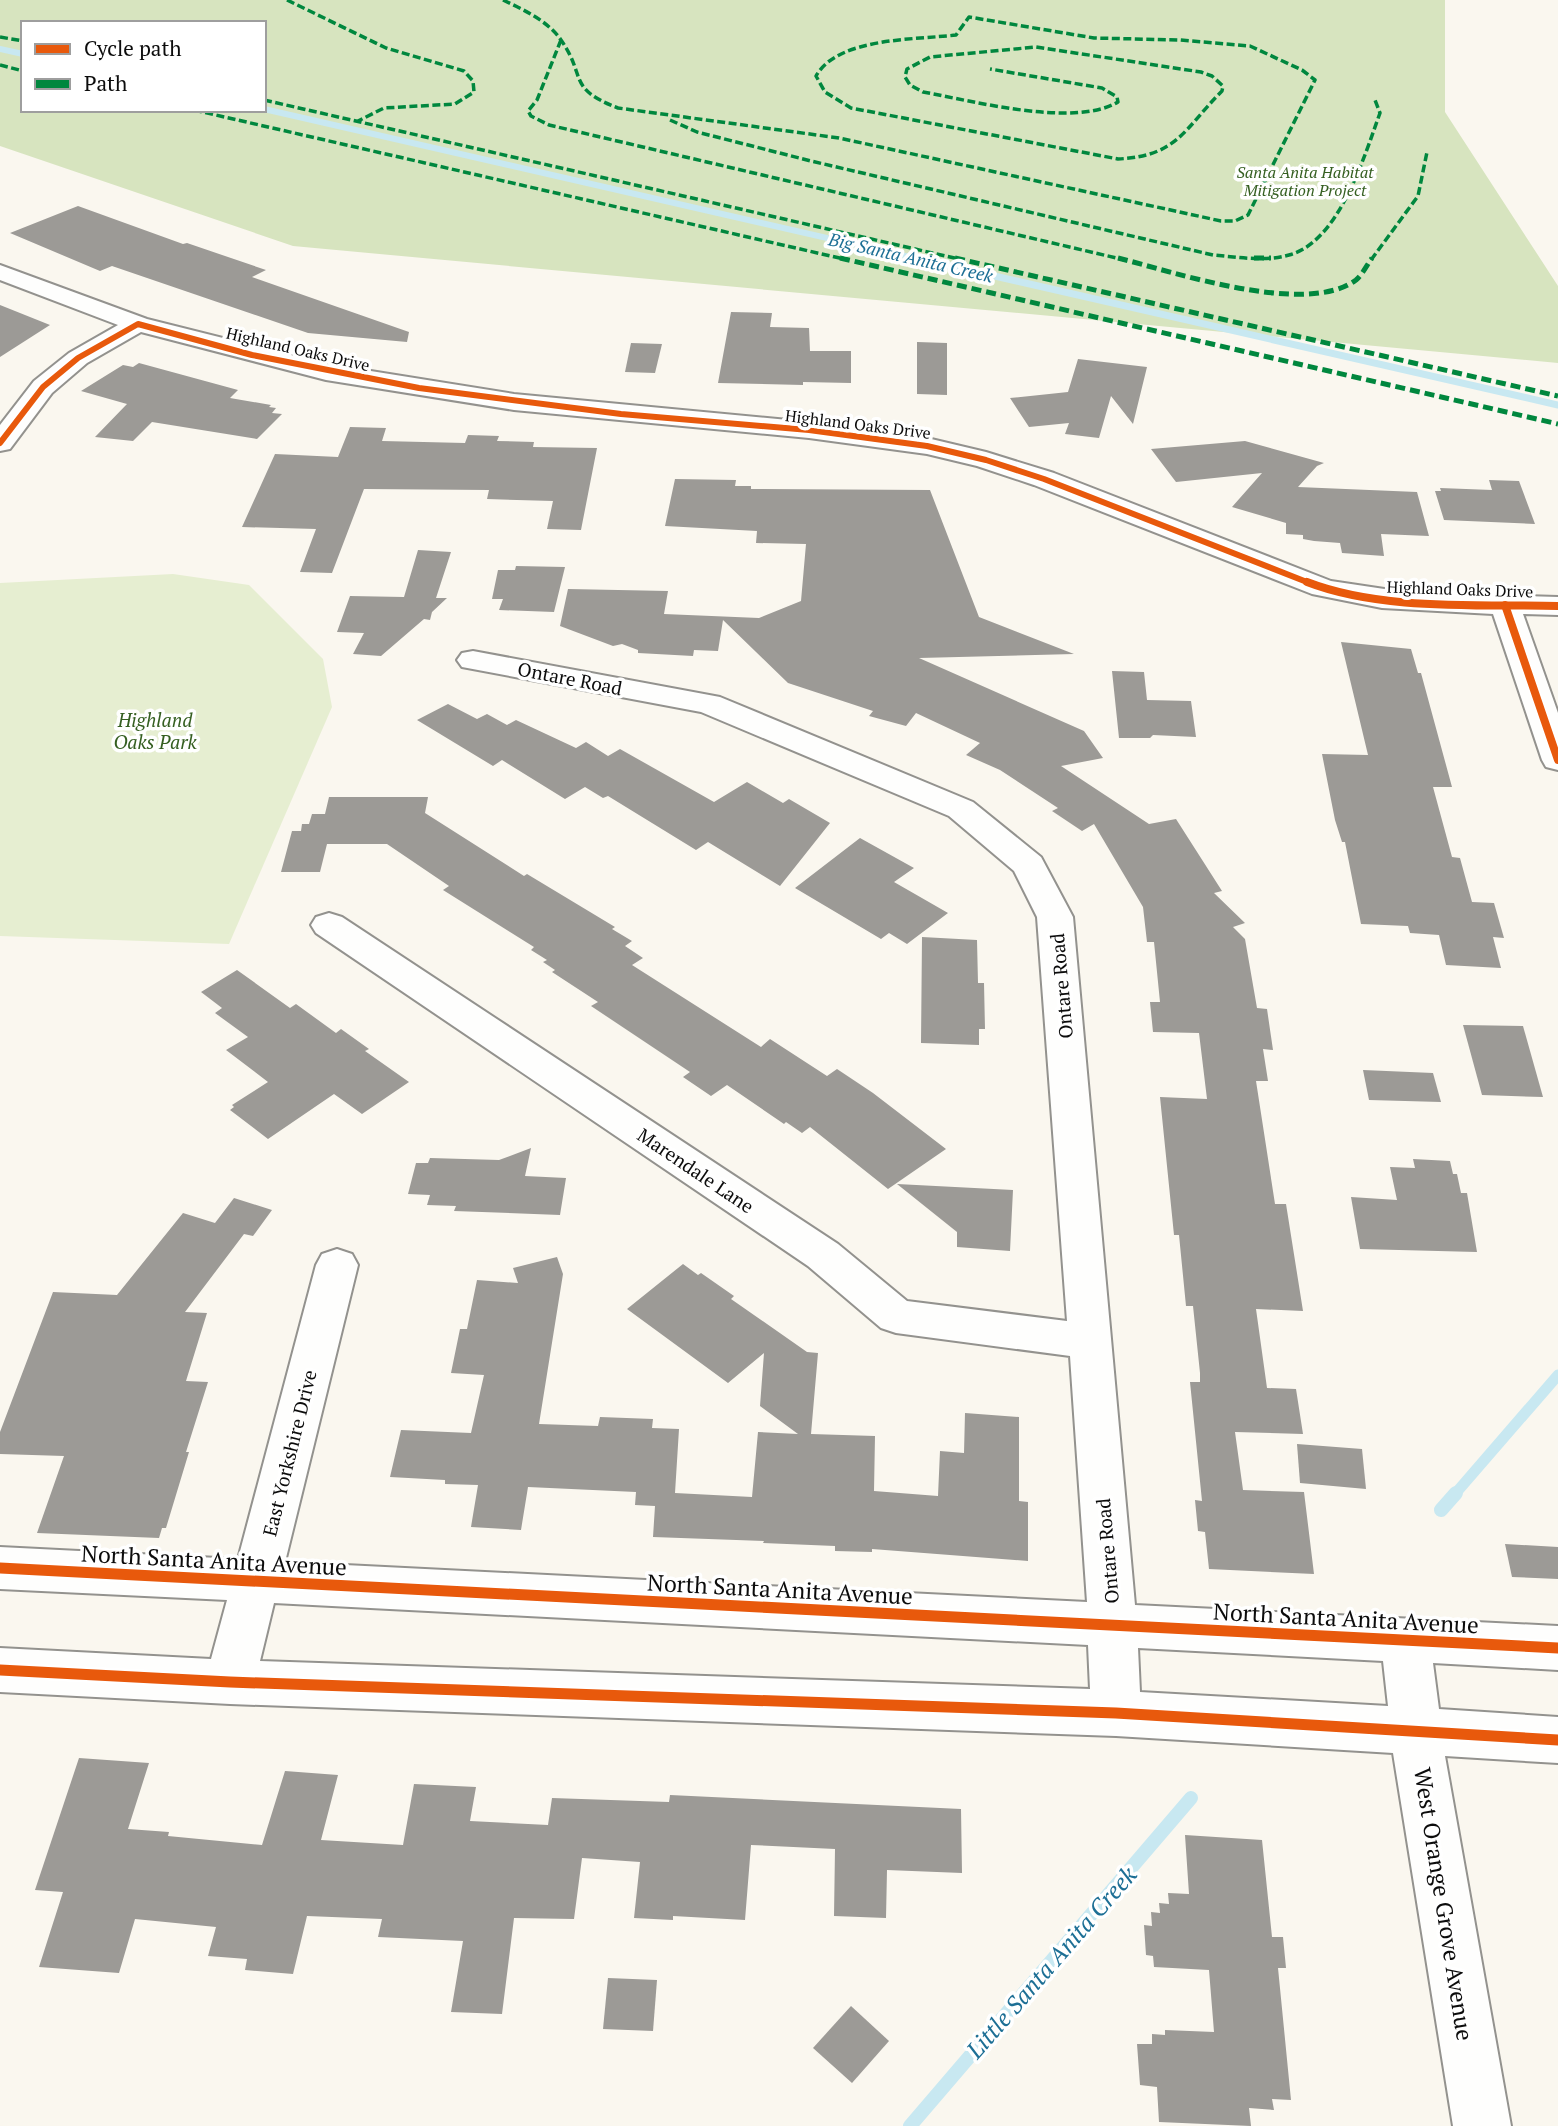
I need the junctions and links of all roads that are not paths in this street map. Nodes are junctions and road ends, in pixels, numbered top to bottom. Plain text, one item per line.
1 (0, 272) edge
2 (138, 324) junction
3 (3, 436) edge
4 (1505, 605) junction
5 (1558, 607) edge
6 (473, 660) dead end
7 (1558, 760) edge
8 (329, 925) dead end
9 (337, 1265) dead end
10 (1089, 1340) junction
11 (0, 1568) edge
12 (256, 1581) junction
13 (1113, 1625) junction
14 (1405, 1641) junction
15 (1558, 1648) edge
16 (0, 1670) edge
17 (230, 1682) junction
18 (1116, 1713) junction
19 (1417, 1732) junction
20 (1558, 1740) edge
21 (1482, 2126) edge

1 - 2 street, Highland Oaks Drive
2 - 3 street
2 - 4 street, Highland Oaks Drive
4 - 5 street, Highland Oaks Drive
4 - 7 street
6 - 10 street, Ontare Road
8 - 10 street, Marendale Lane
9 - 12 street, East Yorkshire Drive
10 - 13 street, Ontare Road
11 - 12 street, North Santa Anita Avenue
12 - 13 street, North Santa Anita Avenue
12 - 17 street, East Yorkshire Drive
13 - 14 street, North Santa Anita Avenue
13 - 18 street, Ontare Road
14 - 15 street, North Santa Anita Avenue
14 - 19 street, West Orange Grove Avenue
16 - 17 street
17 - 18 street
18 - 19 street
19 - 20 street
19 - 21 street, West Orange Grove Avenue

